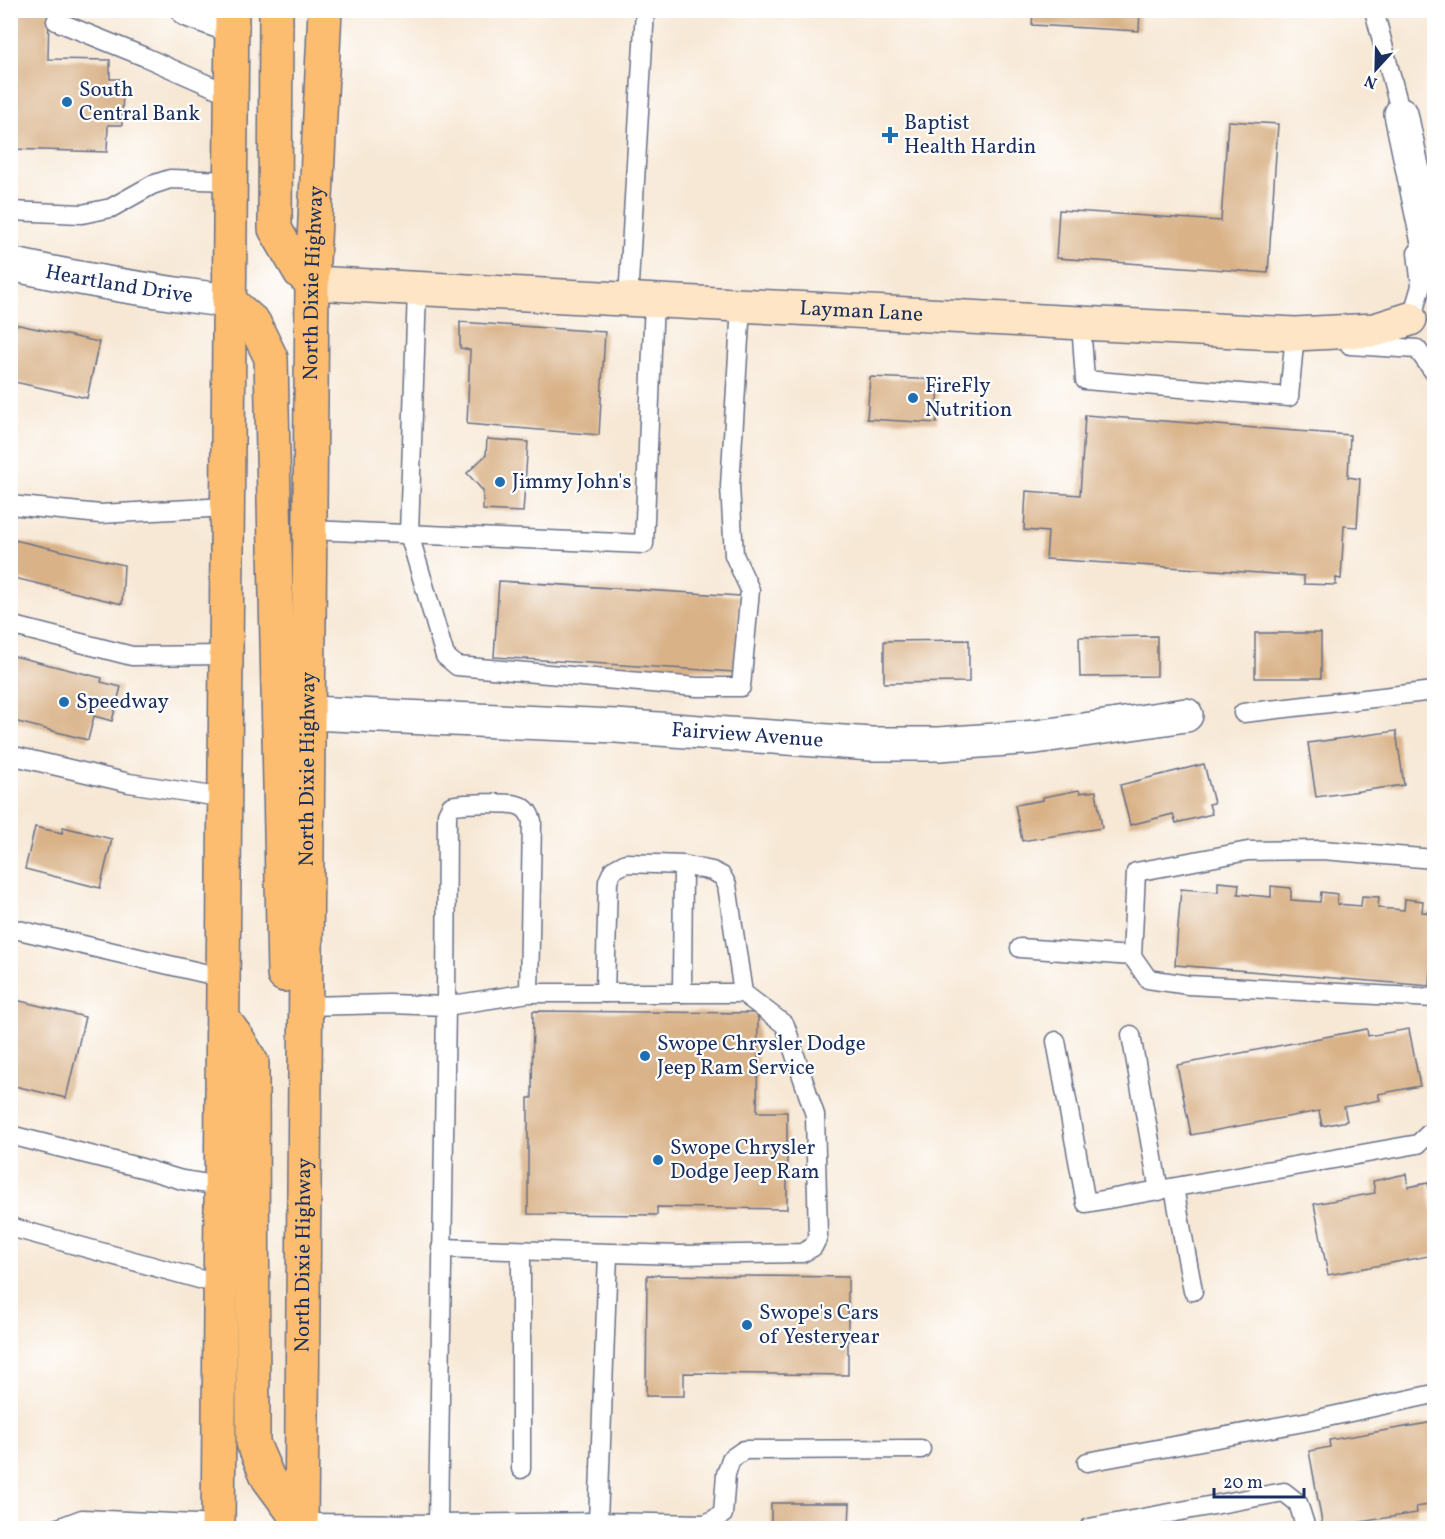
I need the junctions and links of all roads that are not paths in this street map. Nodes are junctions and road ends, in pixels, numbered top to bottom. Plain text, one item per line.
1 (188, 10) edge
2 (276, 10) edge
3 (325, 10) edge
4 (645, 10) edge
5 (1374, 10) edge
6 (232, 19) edge
7 (56, 21) dead end
8 (231, 95) junction
9 (1404, 128) junction
10 (230, 181) junction
11 (10, 211) edge
12 (10, 264) edge
13 (1434, 271) edge
14 (312, 283) junction
15 (417, 290) junction
16 (1434, 297) edge
17 (230, 301) junction
18 (641, 301) junction
19 (741, 306) junction
20 (1081, 322) junction
21 (1414, 326) junction
22 (1297, 334) junction
23 (1434, 359) edge
24 (1434, 372) edge
25 (10, 505) edge
26 (227, 507) junction
27 (310, 530) junction
28 (409, 534) junction
29 (10, 625) edge
30 (226, 656) junction
31 (1434, 691) edge
32 (308, 713) junction
33 (1243, 713) dead end
34 (1186, 715) dead end
35 (10, 754) edge
36 (225, 798) junction
37 (1434, 859) edge
38 (683, 866) junction
39 (10, 928) edge
40 (1020, 948) dead end
41 (1132, 956) junction
42 (225, 978) junction
43 (529, 993) junction
44 (605, 993) junction
45 (682, 993) junction
46 (743, 993) junction
47 (1434, 998) edge
48 (305, 1006) junction
49 (446, 1006) junction
50 (224, 1020) junction
51 (1131, 1035) dead end
52 (1056, 1041) dead end
53 (1434, 1129) edge
54 (10, 1135) edge
55 (303, 1141) junction
56 (221, 1186) junction
57 (1166, 1189) junction
58 (10, 1227) edge
59 (441, 1248) junction
60 (521, 1251) junction
61 (608, 1254) junction
62 (220, 1285) junction
63 (1192, 1291) dead end
64 (1434, 1394) edge
65 (921, 1449) dead end
66 (1087, 1462) dead end
67 (521, 1469) dead end
68 (438, 1524) junction
69 (599, 1525) edge
70 (301, 1526) edge
71 (411, 1526) edge
72 (220, 1527) edge
73 (58, 1528) edge
74 (1089, 1528) edge
75 (1306, 1528) edge

1 - 6 street
2 - 14 main road
3 - 14 main road, North Dixie Highway
4 - 18 lane
5 - 9 lane
6 - 8 main road
7 - 8 lane
8 - 10 main road
9 - 13 street
9 - 21 lane
10 - 11 lane
10 - 17 main road
12 - 17 street, Heartland Drive
14 - 15 street, Layman Lane
14 - 27 main road, North Dixie Highway
15 - 18 street, Layman Lane
15 - 28 lane
16 - 21 lane
17 - 26 main road
17 - 55 main road
18 - 19 street, Layman Lane
18 - 28 lane
19 - 20 street, Layman Lane
19 - 28 lane
20 - 22 street, Layman Lane
20 - 22 lane
21 - 22 street, Layman Lane
21 - 23 lane
21 - 24 lane
25 - 26 lane
26 - 30 main road
27 - 28 lane
27 - 32 main road, North Dixie Highway
29 - 30 lane
30 - 36 main road
31 - 33 lane
32 - 34 street, Fairview Avenue
32 - 48 main road, North Dixie Highway
35 - 36 lane
36 - 42 main road
37 - 41 lane
38 - 44 lane
38 - 45 lane
38 - 46 lane
39 - 42 lane
40 - 41 lane
41 - 47 lane
42 - 50 main road
43 - 44 lane
43 - 49 lane
43 - 49 lane
44 - 45 lane
45 - 46 lane
46 - 61 lane
48 - 49 lane
48 - 55 main road, North Dixie Highway
49 - 59 lane
50 - 56 main road
50 - 70 main road
51 - 57 lane
52 - 57 lane
53 - 57 lane
54 - 56 lane
55 - 70 main road, North Dixie Highway
56 - 62 main road
57 - 63 lane
58 - 62 lane
59 - 60 lane
59 - 68 lane
60 - 61 lane
60 - 67 lane
61 - 69 lane
62 - 72 main road
64 - 66 lane
65 - 69 lane
68 - 69 lane
68 - 71 lane
70 - 71 lane
72 - 73 lane
74 - 75 lane

